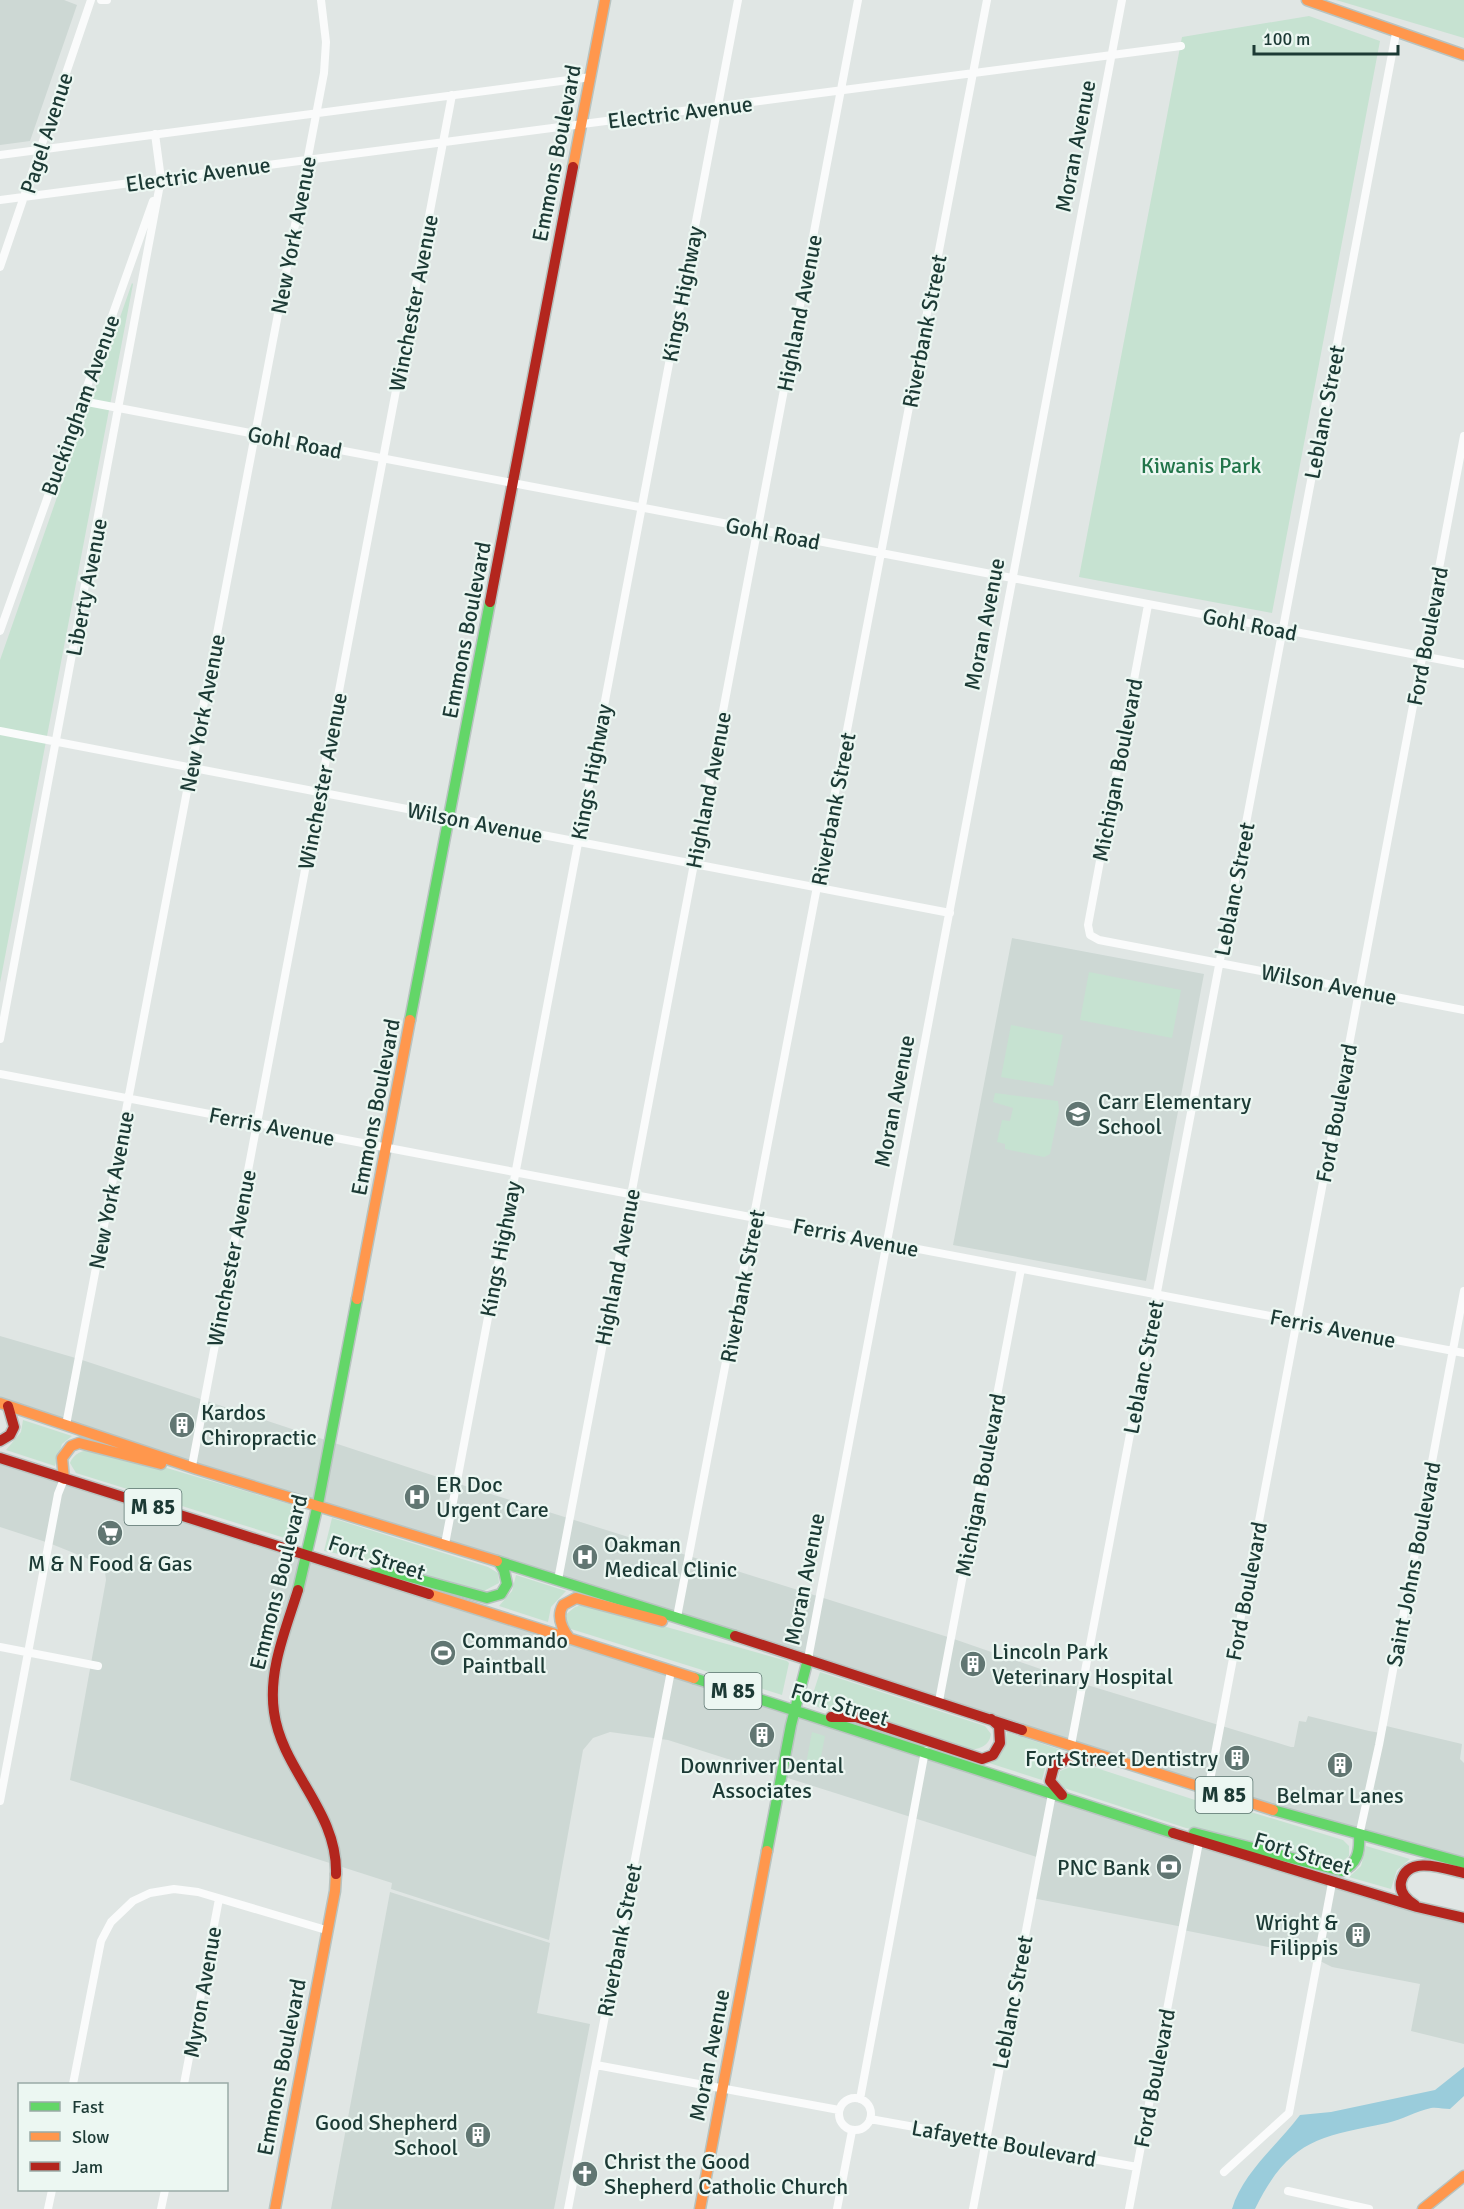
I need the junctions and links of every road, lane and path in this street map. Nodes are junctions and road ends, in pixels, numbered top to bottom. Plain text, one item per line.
1 (91, 0) edge
2 (101, 0) edge
3 (107, 0) edge
4 (321, 0) edge
5 (605, 0) edge
6 (738, 0) edge
7 (858, 0) edge
8 (987, 0) edge
9 (1122, 0) edge
10 (1307, 0) edge
11 (1396, 33) junction
12 (1181, 46) dead end
13 (1112, 55) junction
14 (1464, 55) edge
15 (973, 73) junction
16 (591, 77) junction
17 (842, 91) junction
18 (452, 95) junction
19 (717, 108) junction
20 (316, 113) junction
21 (582, 125) junction
22 (155, 134) junction
23 (443, 143) junction
24 (40, 149) junction
25 (0, 154) edge
26 (308, 159) junction
27 (161, 179) junction
28 (24, 197) junction
29 (0, 200) edge
30 (0, 267) edge
31 (82, 401) junction
32 (120, 408) junction
33 (255, 434) junction
34 (1464, 436) edge
35 (383, 459) junction
36 (514, 484) junction
37 (642, 508) junction
38 (758, 530) junction
39 (881, 553) junction
40 (1013, 579) junction
41 (1148, 605) junction
42 (1283, 630) junction
43 (0, 631) edge
44 (1423, 656) junction
45 (1464, 664) edge
46 (0, 730) edge
47 (57, 742) junction
48 (191, 767) junction
49 (320, 793) junction
50 (450, 816) junction
51 (578, 842) junction
52 (694, 863) junction
53 (818, 887) junction
54 (950, 913) junction
55 (1090, 935) joint
56 (1220, 963) junction
57 (1360, 989) junction
58 (1464, 1010) edge
59 (0, 1039) edge
60 (0, 1074) edge
61 (129, 1098) junction
62 (257, 1123) junction
63 (387, 1148) junction
64 (515, 1173) junction
65 (630, 1194) junction
66 (755, 1218) junction
67 (887, 1244) junction
68 (1021, 1269) junction
69 (1464, 1291) edge
70 (1157, 1295) junction
71 (1297, 1320) junction
72 (1452, 1352) junction
73 (1464, 1353) edge
74 (4, 1405) edge
75 (66, 1425) junction
76 (0, 1441) edge
77 (0, 1458) edge
78 (195, 1467) junction
79 (64, 1479) junction
80 (318, 1504) junction
81 (445, 1544) junction
82 (307, 1555) junction
83 (499, 1562) junction
84 (367, 1574) junction
85 (558, 1580) junction
86 (677, 1617) junction
87 (693, 1622) junction
88 (557, 1630) junction
89 (0, 1647) edge
90 (29, 1652) junction
91 (808, 1659) junction
92 (98, 1666) dead end
93 (671, 1671) junction
94 (939, 1701) junction
95 (795, 1710) junction
96 (817, 1717) junction
97 (987, 1717) junction
98 (1071, 1745) junction
99 (926, 1750) junction
100 (1208, 1791) junction
101 (1052, 1794) junction
102 (1070, 1800) junction
103 (0, 1801) edge
104 (1163, 1830) junction
105 (1359, 1836) junction
106 (1199, 1842) junction
107 (1464, 1863) edge
108 (1464, 1873) edge
109 (1332, 1882) junction
110 (219, 1899) junction
111 (1417, 1907) junction
112 (1464, 1918) edge
113 (326, 1930) junction
114 (596, 2065) junction
115 (72, 2083) edge
116 (184, 2083) edge
117 (723, 2089) junction
118 (860, 2099) junction
119 (839, 2110) junction
120 (870, 2119) junction
121 (852, 2131) junction
122 (986, 2140) junction
123 (1137, 2167) junction
124 (1224, 2172) dead end
125 (1464, 2176) edge
126 (52, 2191) edge
127 (165, 2191) edge
128 (1288, 2191) dead end
129 (48, 2209) edge
130 (161, 2209) edge
131 (275, 2209) edge
132 (568, 2209) edge
133 (700, 2209) edge
134 (837, 2209) edge
135 (973, 2209) edge
136 (1129, 2209) edge
137 (1369, 2209) edge
138 (1424, 2209) edge

1 - 24 street, Pagel Avenue
2 - 3 street
4 - 20 street, New York Avenue
5 - 16 main road, Emmons Boulevard
6 - 19 street, Kings Highway
7 - 17 street, Highland Avenue
8 - 15 street, Riverbank Street
9 - 13 street, Moran Avenue
10 - 11 main road
11 - 14 main road
11 - 42 street, Leblanc Street
12 - 13 street, Electric Avenue
13 - 15 street, Electric Avenue
13 - 40 street, Moran Avenue
15 - 17 street, Electric Avenue
15 - 39 street, Riverbank Street
16 - 18 street, Electric Avenue
16 - 21 main road, Emmons Boulevard
17 - 19 street, Electric Avenue
17 - 38 street, Highland Avenue
18 - 20 street, Electric Avenue
18 - 23 street, Winchester Avenue
19 - 21 street, Electric Avenue
19 - 37 street, Kings Highway
20 - 22 street, Electric Avenue
20 - 26 street, New York Avenue
21 - 23 street, Electric Avenue
21 - 36 main road, Emmons Boulevard
22 - 24 street, Electric Avenue
22 - 27 street, Liberty Avenue
23 - 26 street, Electric Avenue
23 - 35 street, Winchester Avenue
24 - 25 street, Electric Avenue
24 - 28 street, Pagel Avenue
26 - 27 street, Electric Avenue
26 - 33 street, New York Avenue
27 - 28 street, Electric Avenue
27 - 31 street, Buckingham Avenue
27 - 32 street, Liberty Avenue
28 - 29 street, Electric Avenue
28 - 30 street, Pagel Avenue
31 - 32 street, Gohl Road
31 - 43 street, Buckingham Avenue
32 - 33 street, Gohl Road
32 - 47 street, Liberty Avenue
33 - 35 street, Gohl Road
33 - 48 street, New York Avenue
34 - 44 street, Ford Boulevard
35 - 36 street, Gohl Road
35 - 49 street, Winchester Avenue
36 - 37 street, Gohl Road
36 - 50 main road, Emmons Boulevard
37 - 38 street, Gohl Road
37 - 51 street, Kings Highway
38 - 39 street, Gohl Road
38 - 52 street, Highland Avenue
39 - 40 street, Gohl Road
39 - 53 street, Riverbank Street
40 - 41 street, Gohl Road
40 - 54 street, Moran Avenue
41 - 42 street, Gohl Road
41 - 55 street, Michigan Boulevard
42 - 44 street, Gohl Road
42 - 56 street, Leblanc Street
44 - 45 street, Gohl Road
44 - 57 street, Ford Boulevard
46 - 47 street, Wilson Avenue
47 - 48 street, Wilson Avenue
47 - 59 street, Liberty Avenue
48 - 49 street, Wilson Avenue
48 - 61 street, New York Avenue
49 - 50 street, Wilson Avenue
49 - 62 street, Winchester Avenue
50 - 51 street, Wilson Avenue
50 - 63 main road, Emmons Boulevard
51 - 52 street, Wilson Avenue
51 - 64 street, Kings Highway
52 - 53 street, Wilson Avenue
52 - 65 street, Highland Avenue
53 - 54 street, Wilson Avenue
53 - 66 street, Riverbank Street
54 - 67 street, Moran Avenue
55 - 56 street, Wilson Avenue
56 - 57 street, Wilson Avenue
56 - 70 street, Leblanc Street
57 - 58 street, Wilson Avenue
57 - 71 street, Ford Boulevard
60 - 61 street, Ferris Avenue
61 - 62 street, Ferris Avenue
61 - 75 street, New York Avenue
62 - 63 street, Ferris Avenue
62 - 78 street, Winchester Avenue
63 - 64 street, Ferris Avenue
63 - 80 main road, Emmons Boulevard
64 - 65 street, Ferris Avenue
64 - 81 street, Kings Highway
65 - 66 street, Ferris Avenue
65 - 85 street, Highland Avenue
66 - 67 street, Ferris Avenue
66 - 86 street, Riverbank Street
67 - 68 street, Ferris Avenue
67 - 91 street, Moran Avenue
68 - 70 street, Ferris Avenue
68 - 94 street, Michigan Boulevard
69 - 72 street, Saint Johns Boulevard
70 - 71 street, Ferris Avenue
70 - 98 street, Leblanc Street
71 - 72 street, Ferris Avenue
71 - 100 street, Ford Boulevard
72 - 73 street, Ferris Avenue
72 - 105 street, Saint Johns Boulevard
74 - 75 main road, Fort Street / M 85
74 - 76 main road
75 - 78 main road, Fort Street / M 85
77 - 79 main road, Fort Street / M 85
78 - 79 main road
78 - 80 main road, Fort Street / M 85
79 - 82 main road, Fort Street / M 85
79 - 90 street
80 - 81 main road, Fort Street / M 85
80 - 82 main road, Emmons Boulevard
81 - 83 main road, Fort Street / M 85
82 - 84 main road, Fort Street / M 85
82 - 113 main road, Emmons Boulevard
83 - 84 main road
83 - 85 main road, Fort Street / M 85
84 - 88 main road, Fort Street / M 85
85 - 86 main road, Fort Street / M 85
86 - 87 main road, Fort Street / M 85
87 - 88 main road
87 - 91 main road, Fort Street / M 85
88 - 93 main road, Fort Street / M 85
89 - 90 street
90 - 92 street
90 - 103 street
91 - 94 main road, Fort Street / M 85
91 - 95 main road, Moran Avenue
93 - 95 main road, Fort Street / M 85
93 - 114 street, Riverbank Street
94 - 97 main road, Fort Street / M 85
95 - 96 main road, Fort Street / M 85
95 - 117 main road, Moran Avenue
96 - 97 main road
96 - 99 main road, Fort Street / M 85
97 - 98 main road, Fort Street / M 85
98 - 100 main road, Fort Street / M 85
99 - 101 main road, Fort Street / M 85
99 - 118 street
100 - 102 main road
100 - 105 main road, Fort Street / M 85
101 - 102 main road, Fort Street / M 85
101 - 122 street, Leblanc Street
102 - 104 main road, Fort Street / M 85
104 - 105 main road
104 - 106 main road, Fort Street / M 85
105 - 107 main road, Fort Street / M 85
106 - 109 main road, Fort Street / M 85
106 - 123 street, Ford Boulevard
108 - 111 main road
109 - 111 main road, Fort Street / M 85
109 - 124 street
110 - 113 street
110 - 115 street
110 - 116 street, Myron Avenue
111 - 112 main road, Fort Street / M 85
113 - 131 main road, Emmons Boulevard
114 - 117 street
114 - 132 street, Riverbank Street
117 - 119 street
117 - 133 main road, Moran Avenue
118 - 119 street
118 - 120 street
119 - 121 street
120 - 121 street
120 - 122 street, Lafayette Boulevard
121 - 134 street
122 - 123 street, Lafayette Boulevard
122 - 135 street, Leblanc Street
123 - 136 street, Ford Boulevard
125 - 138 main road
126 - 129 street
127 - 130 street
128 - 137 street

